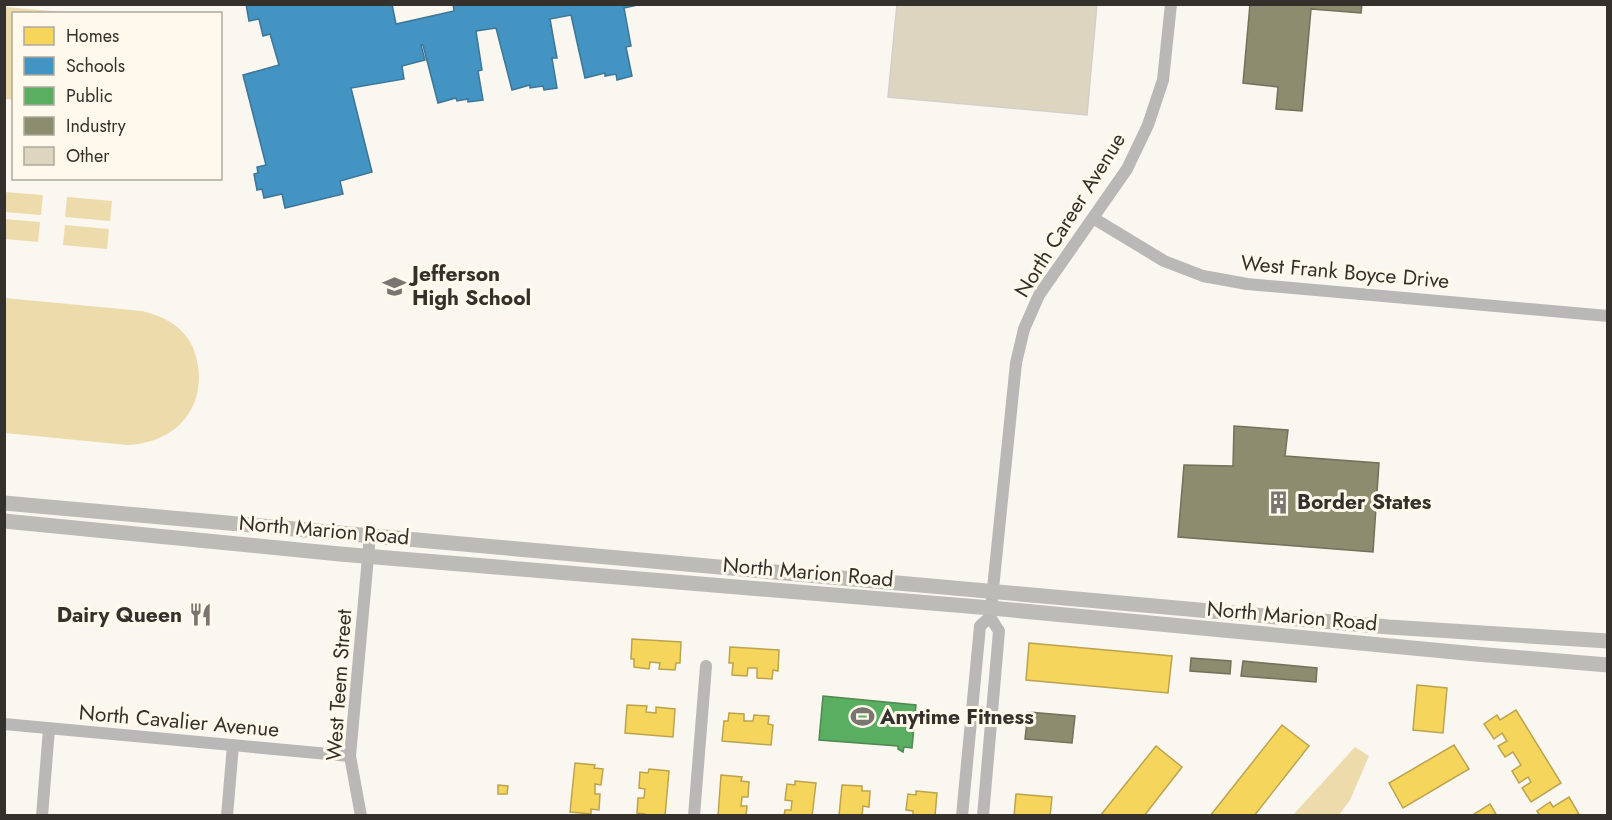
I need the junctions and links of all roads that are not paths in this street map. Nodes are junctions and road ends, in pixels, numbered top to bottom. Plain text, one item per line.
1 (1171, 4) edge
2 (1093, 218) junction
3 (1608, 316) edge
4 (4, 503) edge
5 (4, 521) edge
6 (370, 536) junction
7 (369, 556) junction
8 (992, 592) junction
9 (990, 613) junction
10 (1608, 641) edge
11 (1608, 665) edge
12 (706, 666) dead end
13 (4, 724) edge
14 (49, 729) junction
15 (233, 745) junction
16 (350, 756) junction
17 (42, 816) edge
18 (227, 816) edge
19 (361, 816) edge
20 (694, 816) edge
21 (962, 816) edge
22 (983, 816) edge

1 - 2 street, North Career Avenue
2 - 3 street, West Frank Boyce Drive
2 - 8 street, North Career Avenue
4 - 6 main road, North Marion Road
5 - 7 main road, North Marion Road
6 - 7 street, West Teem Street
6 - 8 main road, North Marion Road
7 - 9 main road, North Marion Road
7 - 16 street, West Teem Street
8 - 9 street, North Career Avenue
8 - 10 main road, North Marion Road
9 - 11 main road, North Marion Road
9 - 21 street
9 - 22 street
12 - 20 street
13 - 14 street, North Cavalier Avenue
14 - 15 street, North Cavalier Avenue
14 - 17 street
15 - 16 street, North Cavalier Avenue
15 - 18 street
16 - 19 street, West Teem Street

